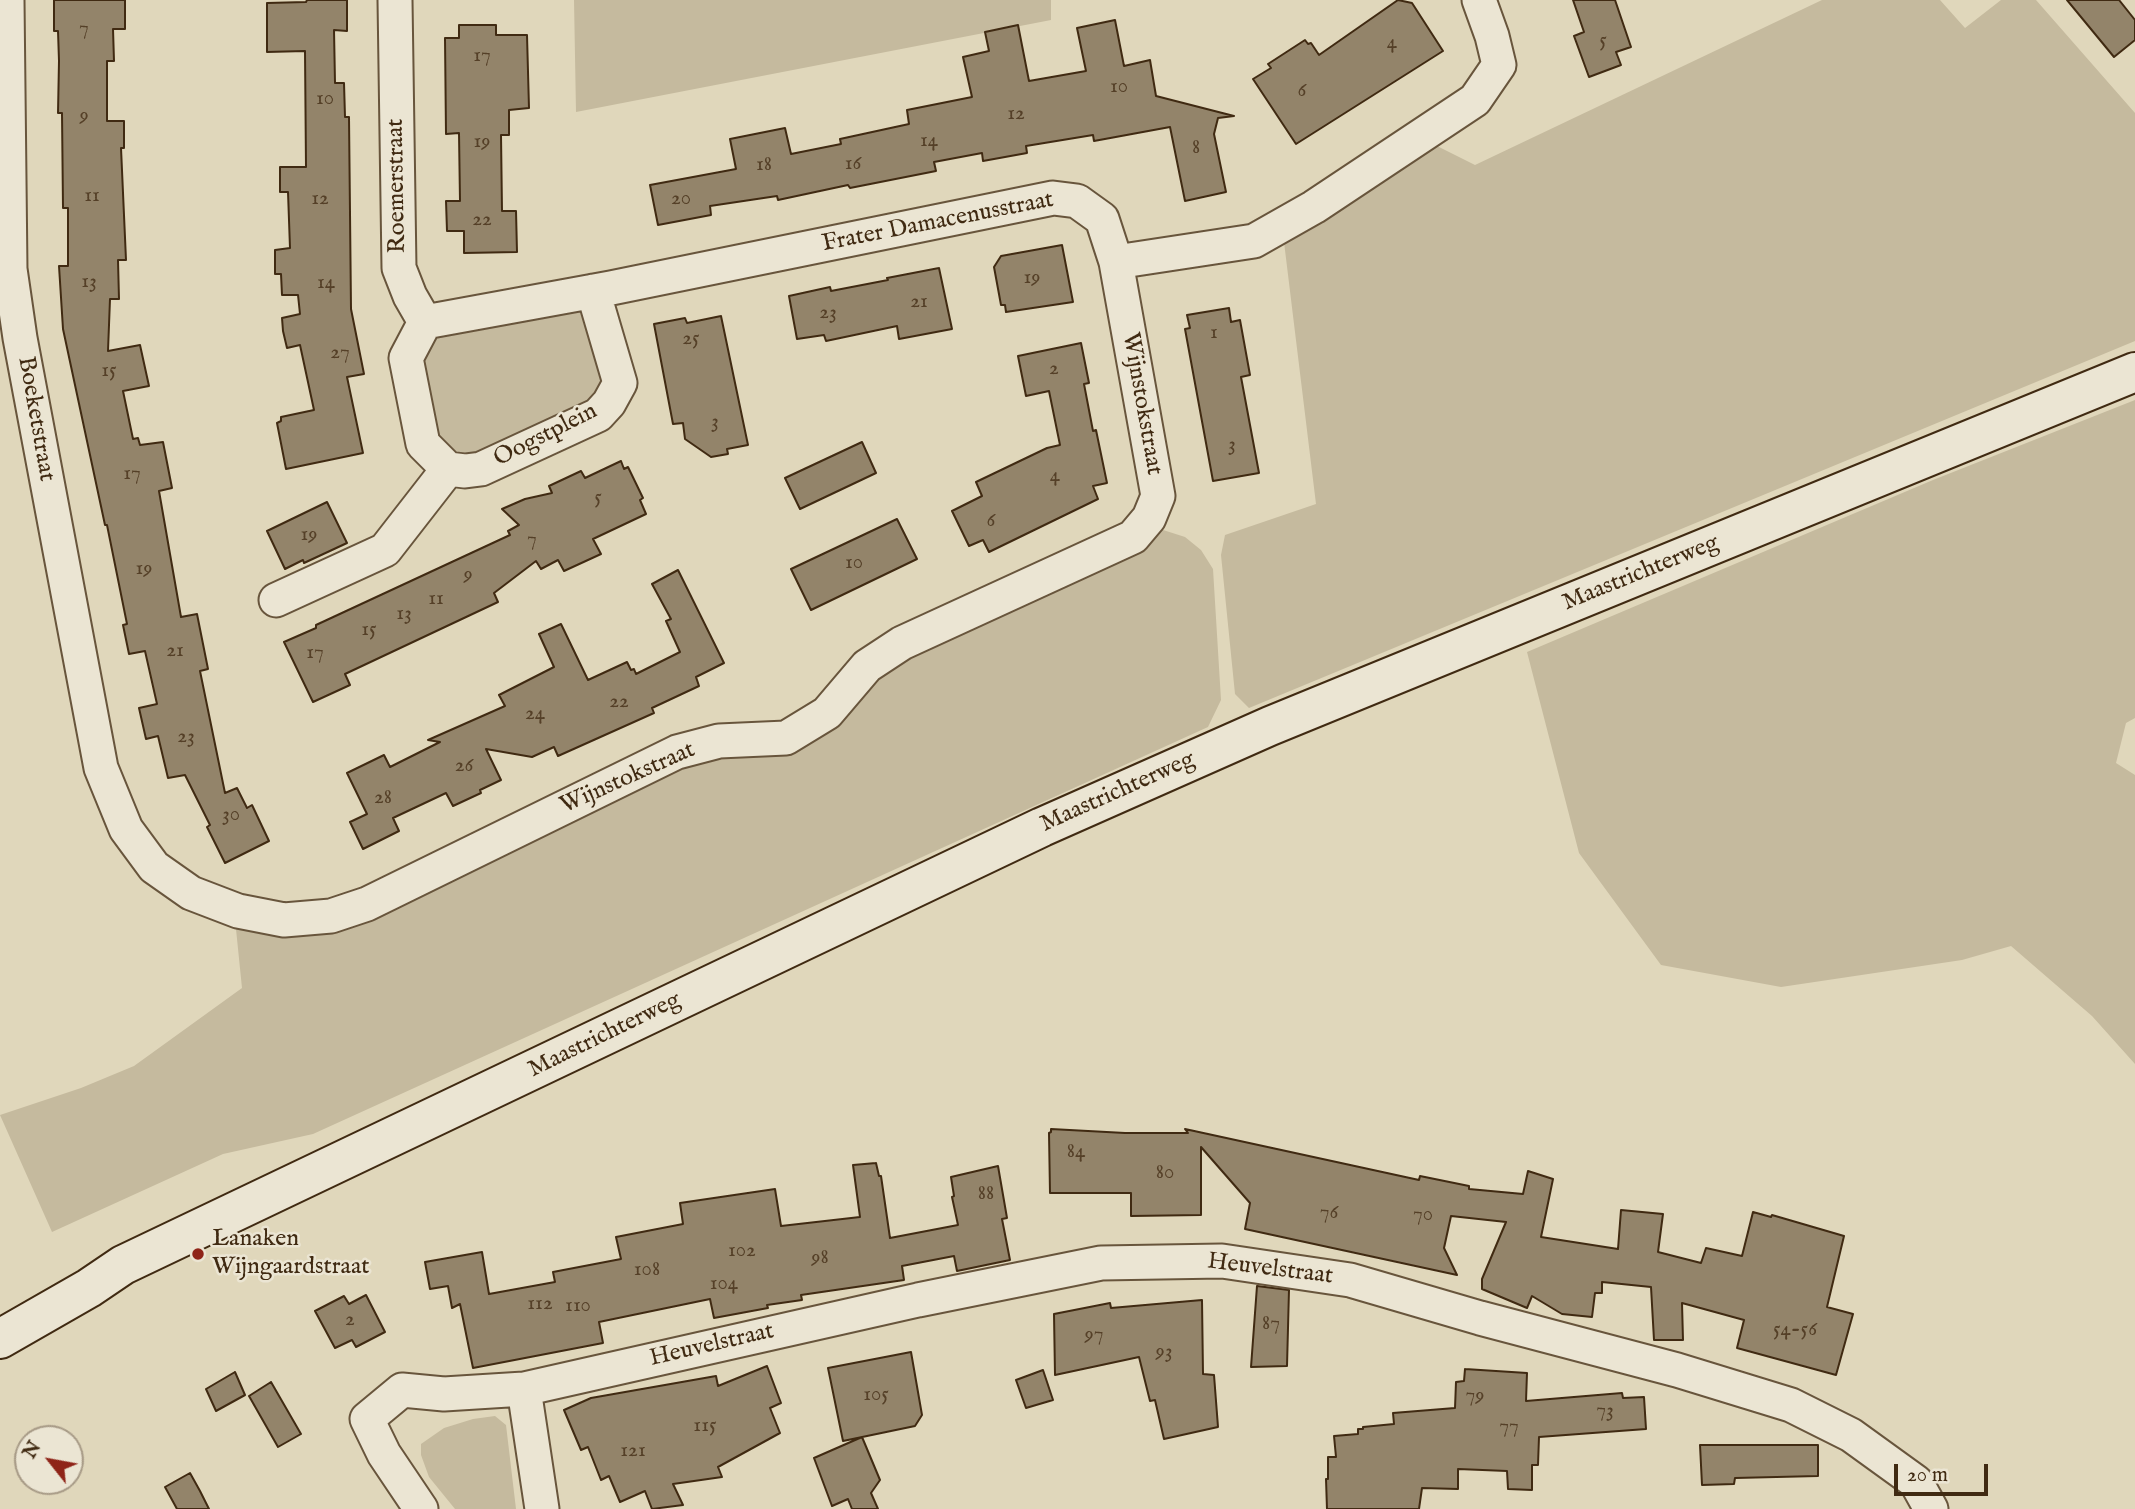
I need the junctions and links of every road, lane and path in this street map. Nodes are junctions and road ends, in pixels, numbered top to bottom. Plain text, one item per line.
1 (7, 0) edge
2 (394, 0) edge
3 (1479, 0) edge
4 (1116, 262) junction
5 (593, 291) junction
6 (425, 322) junction
7 (2135, 372) edge
8 (448, 469) junction
9 (276, 600) dead end
10 (126, 829) joint
11 (123, 1265) junction
12 (0, 1311) edge
13 (0, 1339) edge
14 (524, 1389) junction
15 (421, 1509) edge
16 (542, 1509) edge
17 (1931, 1509) edge

1 - 10 street, Boeketstraat
2 - 6 street, Roemerstraat
3 - 4 street
4 - 5 street, Frater Damacenusstraat
4 - 10 street, Wijnstokstraat
5 - 6 street
5 - 8 street, Oogstplein
6 - 8 street
7 - 11 main road, Maastrichterweg
8 - 9 street
11 - 12 main road, Maastrichterweg
11 - 13 main road, Maastrichterweg
14 - 15 street, Heuvelstraat
14 - 16 street
14 - 17 street, Heuvelstraat

